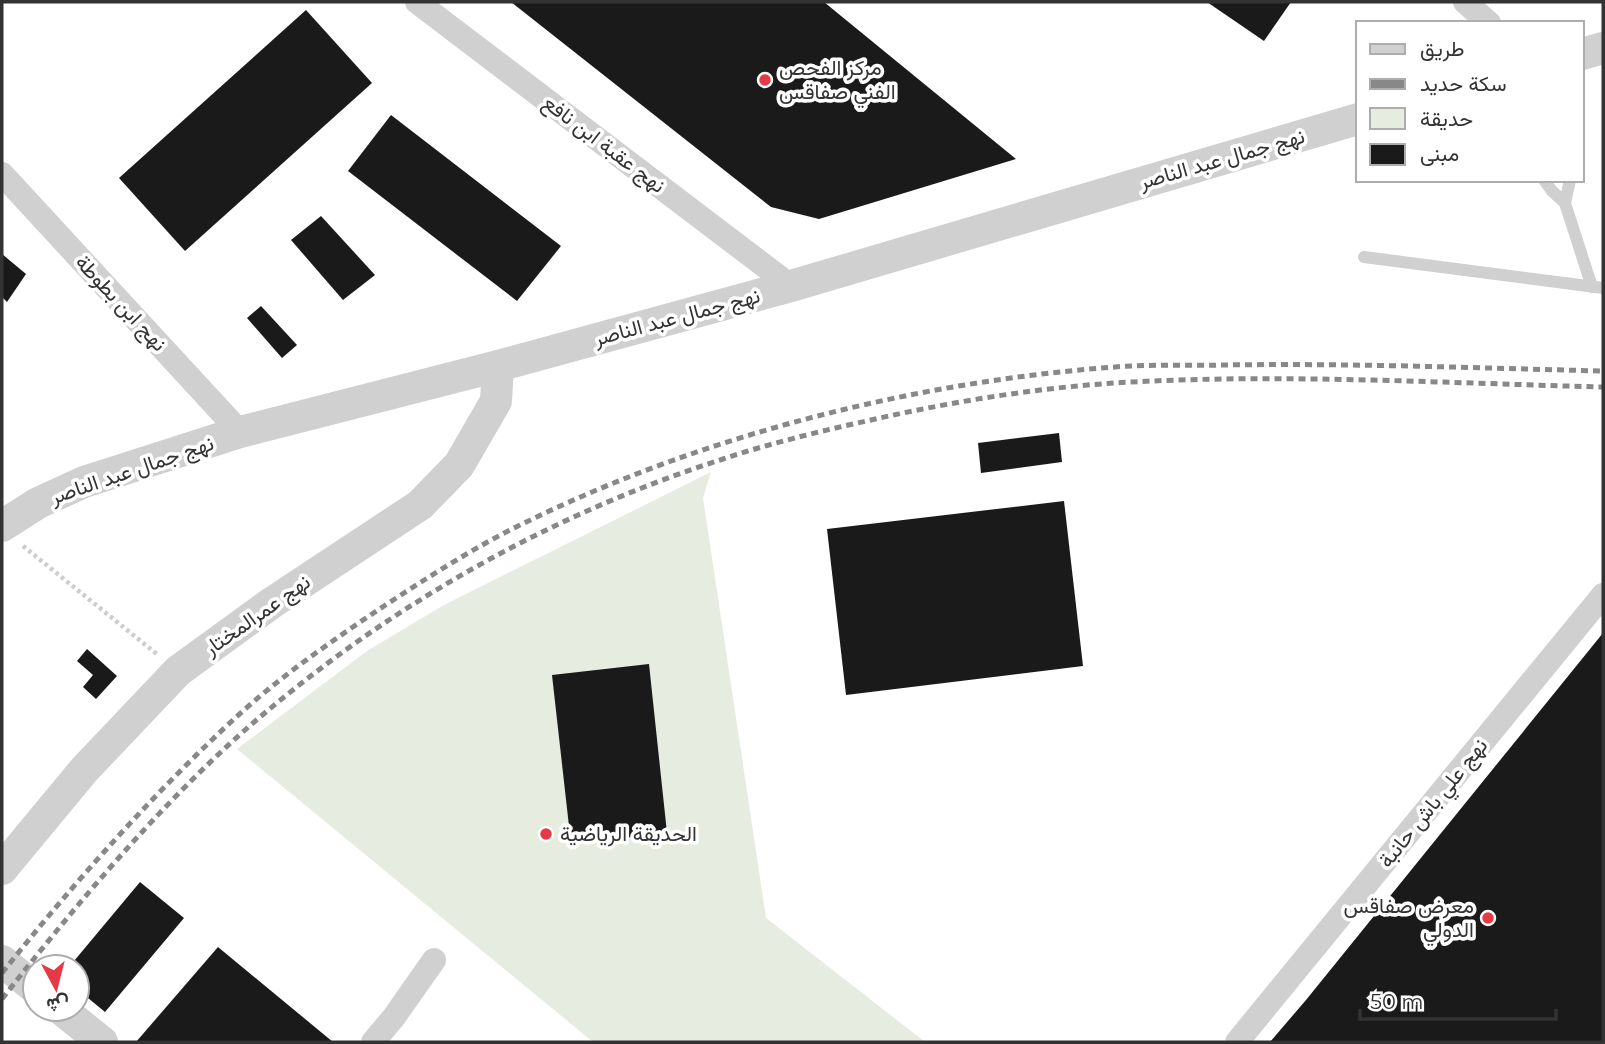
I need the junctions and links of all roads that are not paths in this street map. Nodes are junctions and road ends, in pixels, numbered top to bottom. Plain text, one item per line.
1 (417, 2) edge
2 (1465, 2) edge
3 (1487, 21) edge
4 (1603, 48) edge
5 (1584, 53) edge
6 (1356, 120) edge
7 (2, 174) edge
8 (1545, 182) edge
9 (1570, 182) edge
10 (1565, 203) junction
11 (1364, 257) dead end
12 (791, 286) junction
13 (1597, 287) edge
14 (498, 366) junction
15 (240, 432) junction
16 (12, 536) edge
17 (1603, 596) edge
18 (2, 869) edge
19 (434, 960) dead end
20 (2, 961) edge
21 (21, 977) edge
22 (78, 1023) edge
23 (102, 1042) edge
24 (373, 1042) edge
25 (1237, 1042) edge

1 - 12 street, نهج عقبة ابن نافع
2 - 3 street
4 - 5 street
6 - 12 street, نهج جمال عبد الناصر
7 - 15 street, نهج ابن بطوطة
8 - 10 lane
9 - 10 lane
10 - 13 lane
11 - 13 lane
12 - 14 street, نهج جمال عبد الناصر
14 - 15 street, نهج جمال عبد الناصر
14 - 18 street, نهج عمرالمختار
15 - 16 street, نهج جمال عبد الناصر
17 - 25 street, نهج علي باش حانبة
19 - 24 street
20 - 21 street
22 - 23 street

